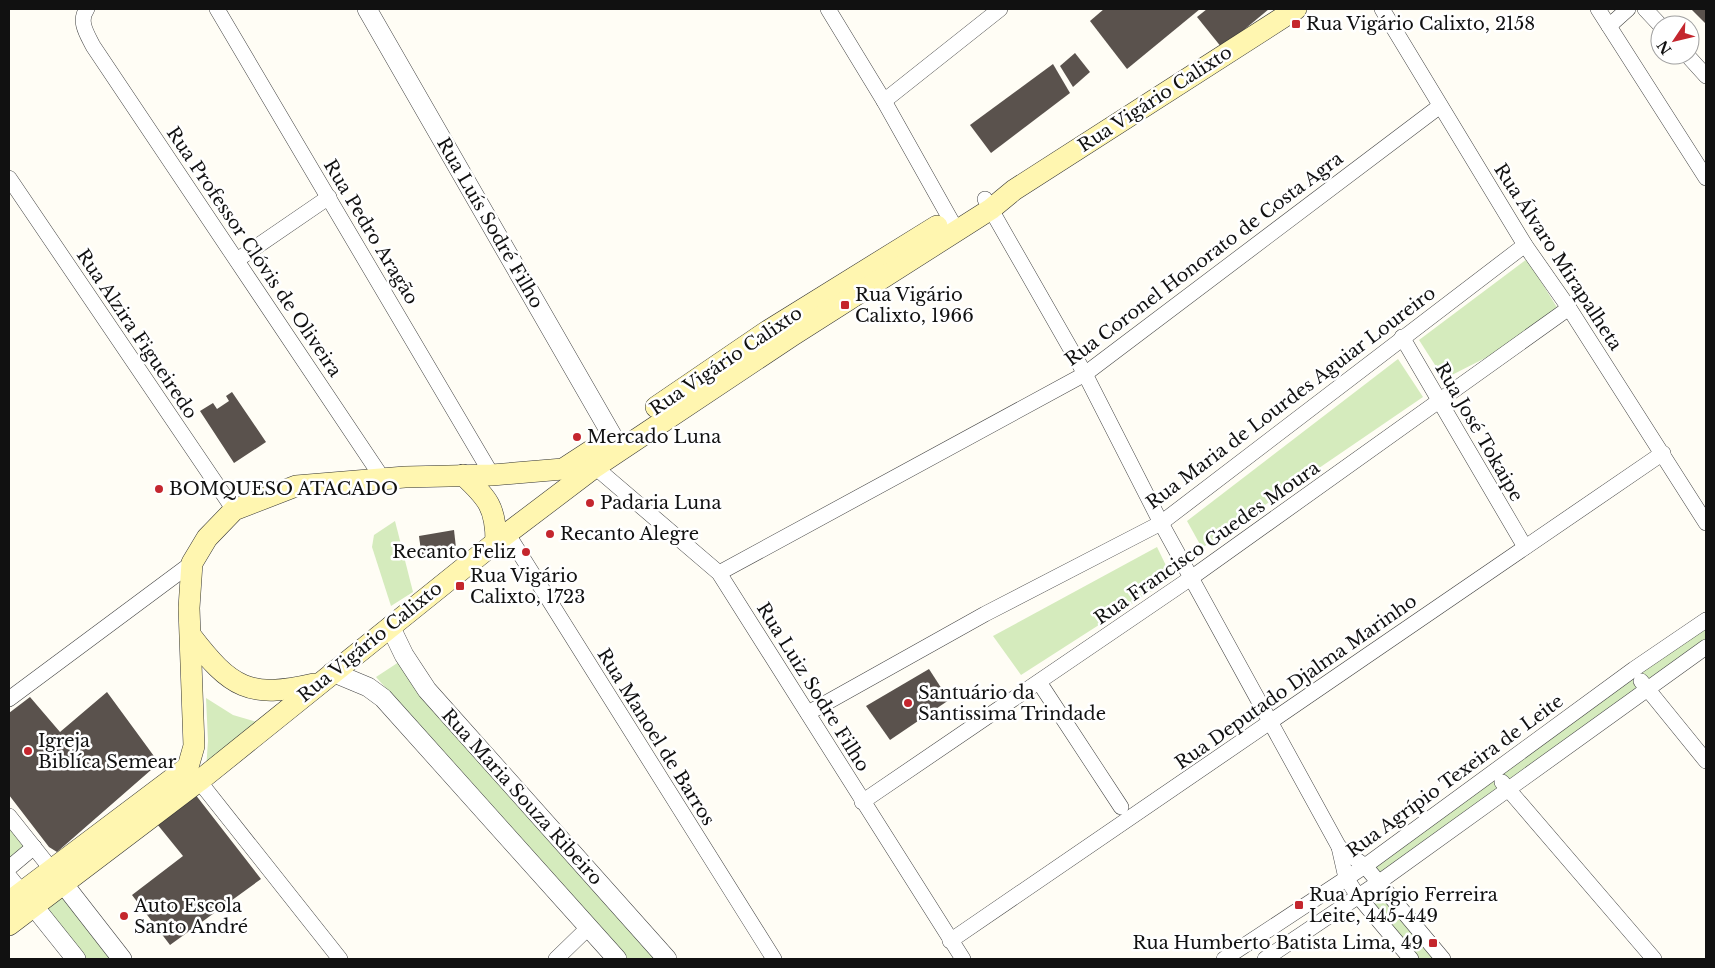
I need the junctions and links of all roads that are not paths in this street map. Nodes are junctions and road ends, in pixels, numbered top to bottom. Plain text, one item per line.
1 (87, 9) edge
2 (217, 9) edge
3 (367, 9) edge
4 (828, 9) edge
5 (1000, 9) edge
6 (1296, 9) edge
7 (1382, 9) edge
8 (1598, 9) edge
9 (1628, 9) edge
10 (1609, 26) junction
11 (1696, 65) edge
12 (1706, 76) edge
13 (884, 101) junction
14 (1440, 106) junction
15 (9, 178) edge
16 (1706, 178) edge
17 (329, 198) junction
18 (988, 204) junction
19 (953, 225) junction
20 (1525, 245) junction
21 (237, 260) junction
22 (1569, 308) junction
23 (1402, 336) junction
24 (1085, 374) junction
25 (1439, 401) junction
26 (613, 437) junction
27 (1663, 453) junction
28 (595, 467) junction
29 (463, 475) junction
30 (492, 475) junction
31 (383, 479) junction
32 (234, 510) junction
33 (1161, 523) junction
34 (1706, 523) edge
35 (501, 538) junction
36 (1525, 547) junction
37 (192, 563) junction
38 (719, 573) junction
39 (1191, 578) junction
40 (1706, 620) edge
41 (390, 626) junction
42 (191, 636) junction
43 (1706, 647) edge
44 (1634, 669) junction
45 (326, 678) junction
46 (1039, 682) junction
47 (1646, 688) junction
48 (9, 699) edge
49 (808, 713) junction
50 (1271, 723) junction
51 (1706, 762) edge
52 (1494, 772) junction
53 (199, 781) junction
54 (1508, 788) junction
55 (862, 802) junction
56 (1121, 807) dead end
57 (9, 816) edge
58 (34, 847) junction
59 (1340, 847) junction
60 (1365, 866) junction
61 (9, 868) edge
62 (57, 877) junction
63 (1346, 878) junction
64 (1378, 883) junction
65 (18, 894) edge
66 (1358, 896) junction
67 (9, 925) edge
68 (589, 927) junction
69 (950, 941) junction
70 (76, 959) edge
71 (122, 959) edge
72 (340, 959) edge
73 (556, 959) edge
74 (617, 959) edge
75 (667, 959) edge
76 (774, 959) edge
77 (963, 959) edge
78 (1224, 959) edge
79 (1265, 959) edge
80 (1411, 959) edge
81 (1443, 959) edge
82 (1654, 959) edge

1 - 21 street, Rua Professor Clóvis de Oliveira
2 - 17 street, Rua Pedro Aragão
3 - 26 street, Rua Luís Sodré Filho
4 - 13 street
5 - 13 street
6 - 18 main road, Rua Vigário Calixto
7 - 14 street, Rua Álvaro Mirapalheta
8 - 10 street
9 - 10 street
10 - 16 street
11 - 12 street
13 - 19 street
14 - 20 street, Rua Álvaro Mirapalheta
14 - 24 street, Rua Coronel Honorato de Costa Agra
15 - 32 street, Rua Alzira Figueiredo
17 - 21 street
17 - 30 street, Rua Pedro Aragão
18 - 19 main road, Rua Vigário Calixto
18 - 24 street
19 - 26 main road, Rua Vigário Calixto
19 - 28 main road, Rua Vigário Calixto
20 - 22 street, Rua Álvaro Mirapalheta
20 - 23 street, Rua Maria de Lourdes Aguiar Loureiro
21 - 31 street, Rua Professor Clóvis de Oliveira
22 - 25 street, Rua Francisco Guedes Moura
22 - 27 street, Rua Álvaro Mirapalheta
23 - 25 street, Rua José Tokaipe
23 - 33 street, Rua Maria de Lourdes Aguiar Loureiro
24 - 33 street
24 - 38 street, Rua Coronel Honorato de Costa Agra
25 - 36 street, Rua José Tokaipe
25 - 39 street, Rua Francisco Guedes Moura
26 - 30 main road, Rua Vigário Calixto
27 - 34 street, Rua Álvaro Mirapalheta
27 - 36 street, Rua Deputado Djalma Marinho
28 - 35 main road, Rua Vigário Calixto
28 - 38 street, Rua Luiz Sodre Filho
29 - 30 main road, Rua Vigário Calixto
29 - 31 main road, Rua Vigário Calixto
29 - 35 main road
31 - 32 main road, Rua Vigário Calixto
32 - 37 main road, Rua Vigário Calixto
33 - 39 street
33 - 49 street, Rua Maria de Lourdes Aguiar Loureiro
35 - 41 main road, Rua Vigário Calixto
35 - 76 street, Rua Manoel de Barros
36 - 50 street, Rua Deputado Djalma Marinho
37 - 42 main road, Rua Vigário Calixto
37 - 48 street
38 - 49 street, Rua Luiz Sodre Filho
39 - 46 street, Rua Francisco Guedes Moura
39 - 50 street
40 - 44 street, Rua Agrípio Texeira de Leite
41 - 45 main road, Rua Vigário Calixto
41 - 75 street, Rua Maria Souza Ribeiro
42 - 45 main road
42 - 62 main road, Rua Vigário Calixto
43 - 47 street
44 - 47 street
44 - 52 street, Rua Agrípio Texeira de Leite
45 - 53 main road, Rua Vigário Calixto
45 - 68 street, Rua Maria Souza Ribeiro
46 - 55 street, Rua Francisco Guedes Moura
46 - 56 street
47 - 51 street
47 - 54 street
49 - 55 street, Rua Luiz Sodre Filho
50 - 59 street
50 - 69 street, Rua Deputado Djalma Marinho
52 - 54 street
52 - 60 street, Rua Agrípio Texeira de Leite
53 - 62 main road, Rua Vigário Calixto
53 - 72 street
54 - 64 street
54 - 82 street
55 - 69 street, Rua Luiz Sodre Filho
57 - 58 street
58 - 61 street
58 - 62 street
59 - 60 street
59 - 63 street
60 - 63 street, Rua Agrípio Texeira de Leite
60 - 64 street
62 - 65 main road, Rua Vigário Calixto
62 - 71 street
63 - 66 street
63 - 78 street, Rua Agrípio Texeira de Leite
64 - 66 street
64 - 81 street
65 - 67 main road, Rua Vigário Calixto
65 - 70 street
66 - 79 street
66 - 80 street
68 - 73 street
68 - 74 street, Rua Maria Souza Ribeiro
69 - 77 street, Rua Luiz Sodre Filho

